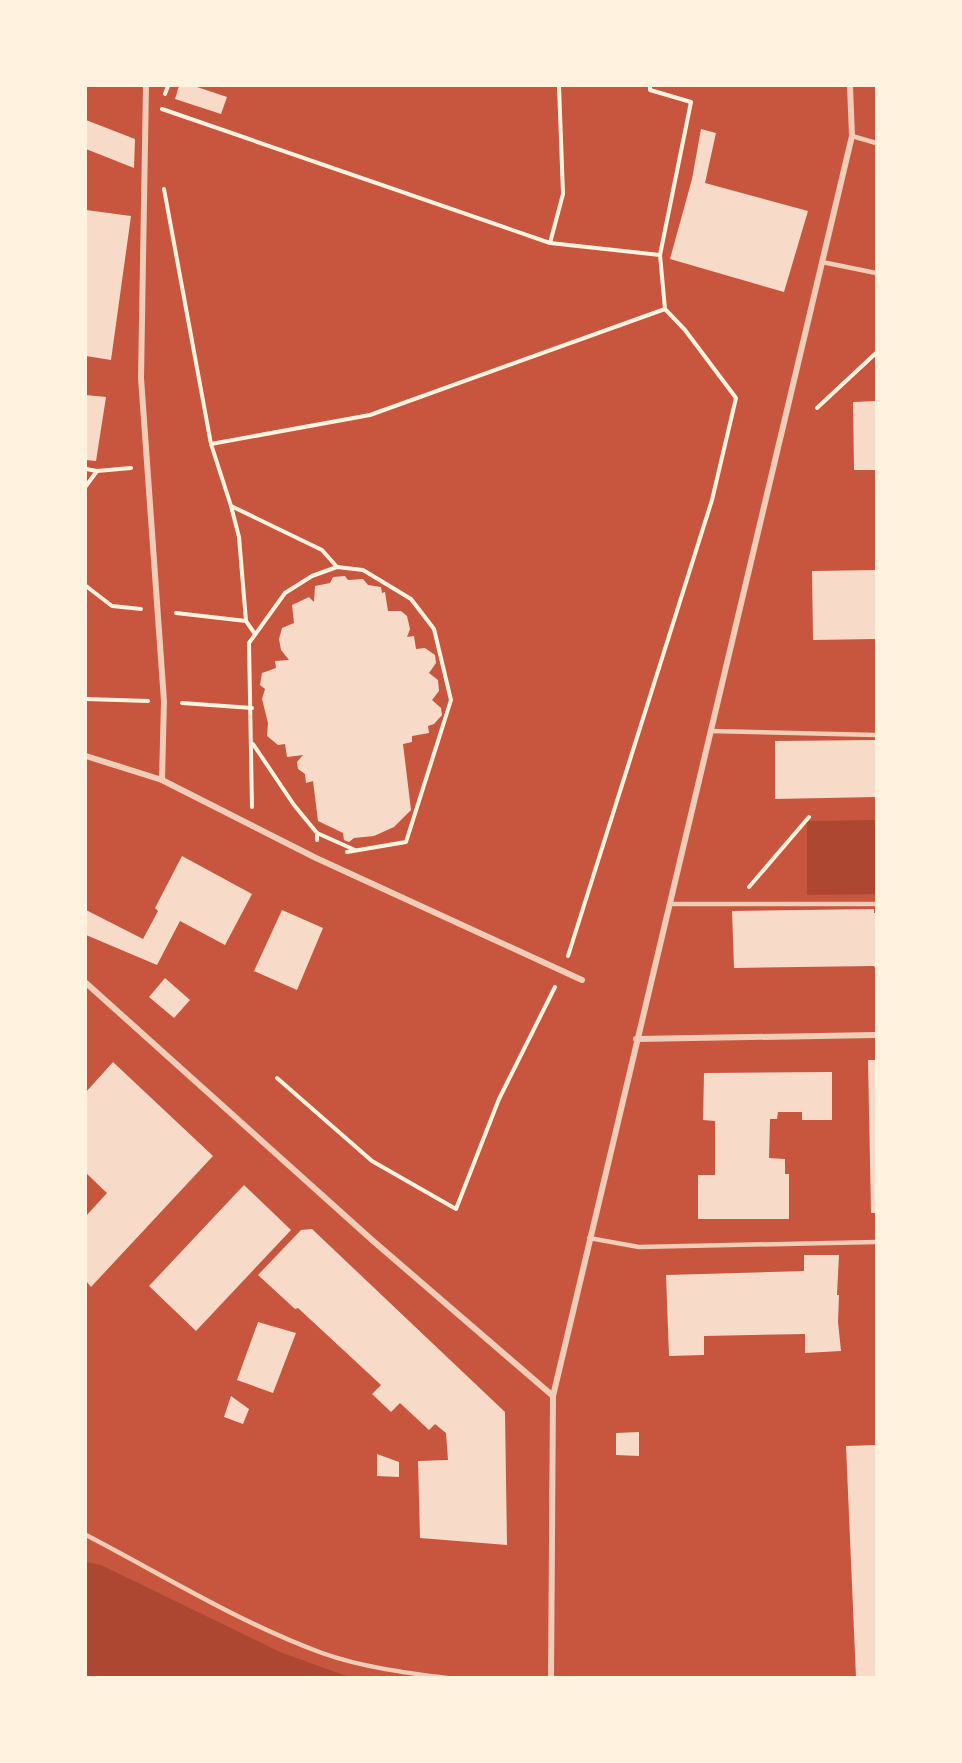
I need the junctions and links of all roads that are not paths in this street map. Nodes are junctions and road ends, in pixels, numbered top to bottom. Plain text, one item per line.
1 (146, 86) edge
2 (850, 86) edge
3 (852, 136) junction
4 (876, 143) edge
5 (822, 262) junction
6 (876, 273) edge
7 (710, 731) junction
8 (876, 735) edge
9 (86, 756) edge
10 (162, 780) junction
11 (668, 904) junction
12 (876, 904) edge
13 (582, 980) dead end
14 (86, 982) edge
15 (876, 1035) edge
16 (636, 1039) junction
17 (590, 1238) junction
18 (876, 1242) edge
19 (553, 1396) junction
20 (86, 1535) edge
21 (447, 1677) edge
22 (551, 1677) edge

1 - 10 street
2 - 3 street
3 - 4 lane
3 - 5 street
5 - 6 lane
5 - 7 street
7 - 8 lane
7 - 11 street
9 - 10 street
10 - 13 street
11 - 12 lane
11 - 16 street
14 - 19 street
15 - 16 street
16 - 17 street
17 - 18 lane
17 - 19 street
19 - 22 street
20 - 21 lane

